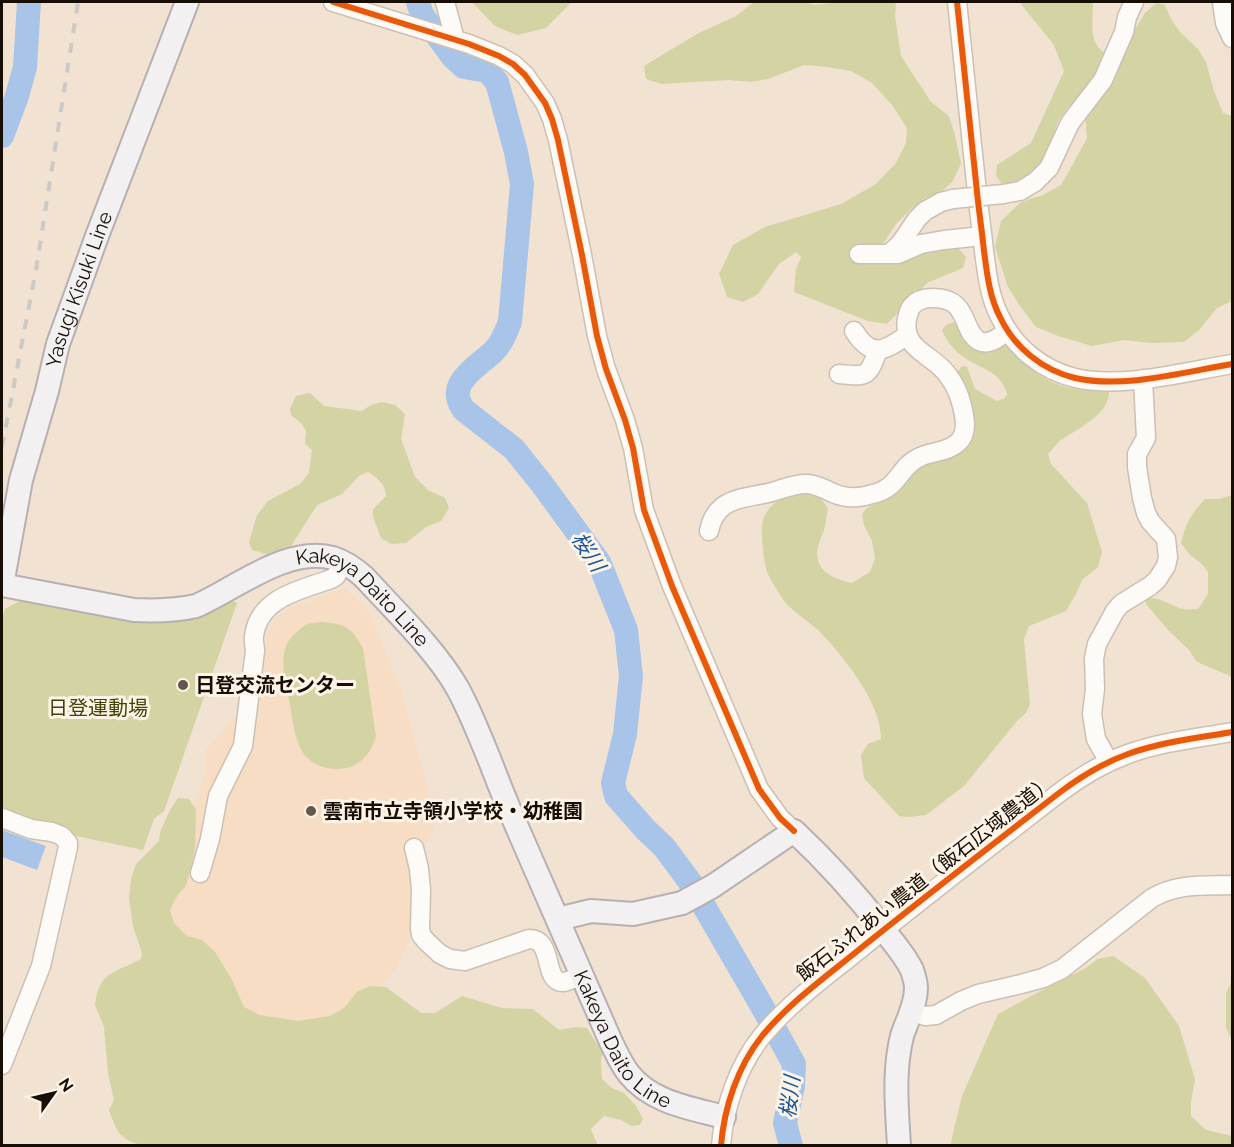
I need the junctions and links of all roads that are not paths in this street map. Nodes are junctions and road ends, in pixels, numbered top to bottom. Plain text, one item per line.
1 (187, 2) edge
2 (333, 2) edge
3 (445, 2) edge
4 (957, 2) edge
5 (1134, 2) edge
6 (1222, 2) edge
7 (452, 38) junction
8 (1233, 38) edge
9 (982, 236) junction
10 (859, 254) dead end
11 (889, 254) junction
12 (854, 331) dead end
13 (1008, 331) junction
14 (907, 335) junction
15 (878, 350) junction
16 (1233, 364) edge
17 (839, 374) dead end
18 (1143, 380) junction
19 (11, 479) edge
20 (710, 531) dead end
21 (343, 562) junction
22 (2, 585) edge
23 (1233, 732) edge
24 (1109, 762) junction
25 (2, 818) edge
26 (794, 831) junction
27 (414, 848) dead end
28 (200, 873) dead end
29 (1233, 885) edge
30 (558, 920) junction
31 (883, 930) junction
32 (581, 974) junction
33 (912, 1012) junction
34 (2, 1065) edge
35 (724, 1117) junction
36 (721, 1146) edge
37 (899, 1146) edge

1 - 19 main road, Yasugi Kisuki Line
2 - 7 street
3 - 7 street
4 - 9 street
5 - 11 street, bridge
6 - 8 street
7 - 26 street
9 - 11 street
9 - 13 street
10 - 11 street
12 - 15 street
13 - 14 street
13 - 18 street
14 - 15 street
14 - 20 street
15 - 17 street
16 - 18 street
18 - 24 street
19 - 22 main road, Yasugi Kisuki Line
21 - 22 main road, Kakeya Daito Line
21 - 28 street
21 - 30 main road, Kakeya Daito Line
23 - 24 street, 飯石ふれあい農道（飯石広域農道）
24 - 31 street, 飯石ふれあい農道（飯石広域農道）
25 - 34 street
26 - 30 main road
26 - 31 main road
27 - 32 street
29 - 33 street
30 - 32 main road, Kakeya Daito Line
31 - 33 main road
31 - 35 street, 飯石ふれあい農道（飯石広域農道）
32 - 35 main road, Kakeya Daito Line
33 - 37 main road
35 - 36 street, 飯石ふれあい農道（飯石広域農道）

